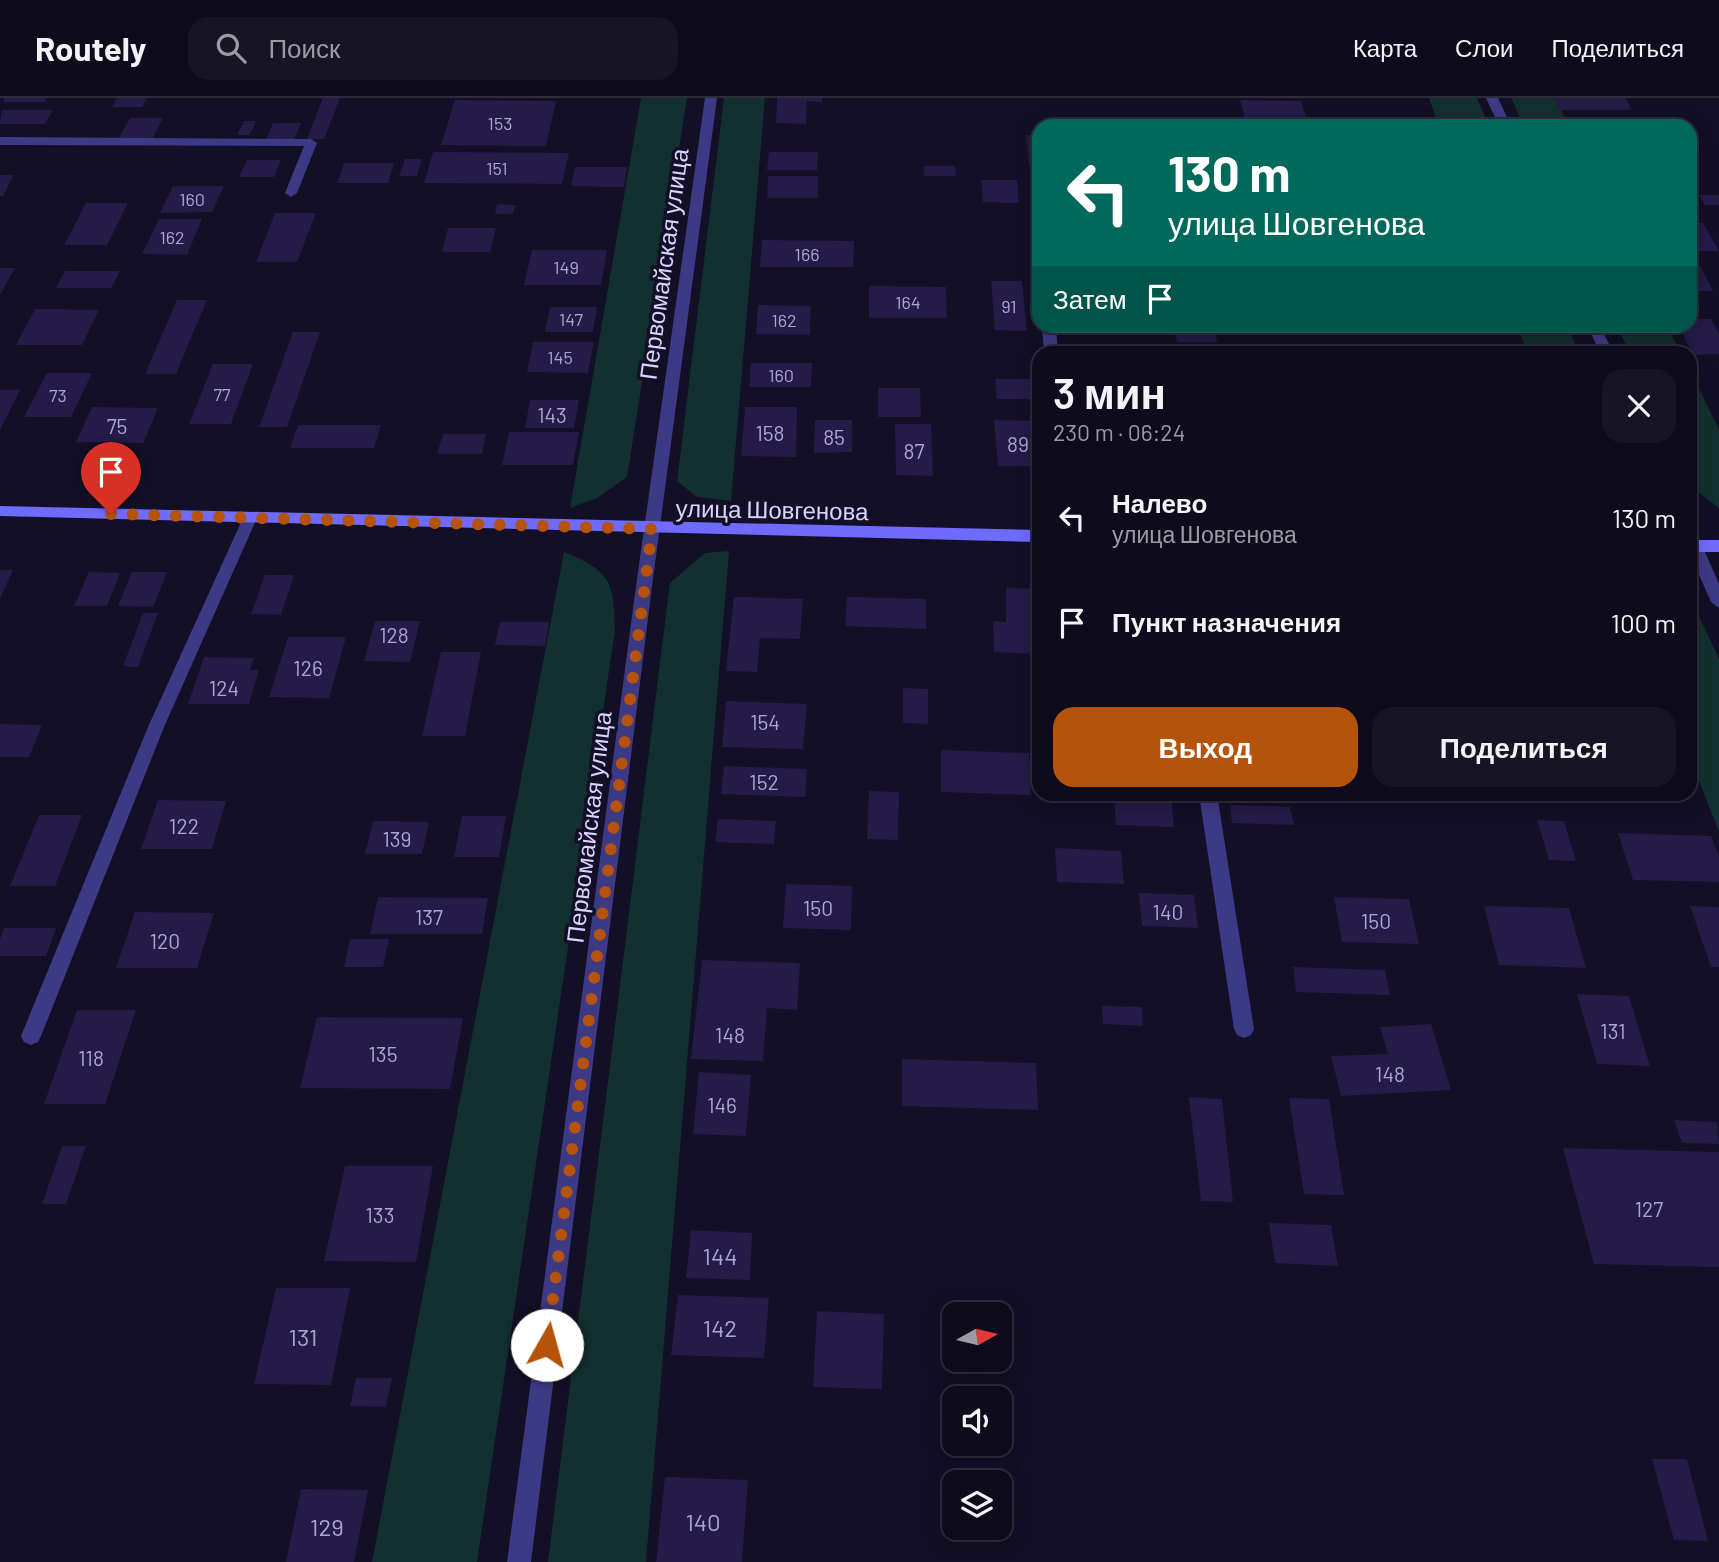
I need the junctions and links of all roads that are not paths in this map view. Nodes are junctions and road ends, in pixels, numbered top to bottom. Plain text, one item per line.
1 (711, 98) edge
2 (1492, 98) edge
3 (1502, 119) edge
4 (0, 141) edge
5 (291, 193) dead end
6 (0, 511) edge
7 (250, 518) junction
8 (652, 529) junction
9 (1032, 536) edge
10 (1697, 544) edge
11 (1719, 546) edge
12 (1697, 554) edge
13 (1719, 602) edge
14 (1209, 801) edge
15 (1244, 1029) dead end
16 (31, 1036) dead end
17 (519, 1562) edge

1 - 8 street, Первомайская улица
2 - 3 street
4 - 5 street
6 - 7 main road, улица Шовгенова
7 - 8 main road, улица Шовгенова
7 - 16 street
8 - 9 main road, улица Шовгенова
8 - 17 street, Первомайская улица
10 - 11 main road
12 - 13 street
14 - 15 street

